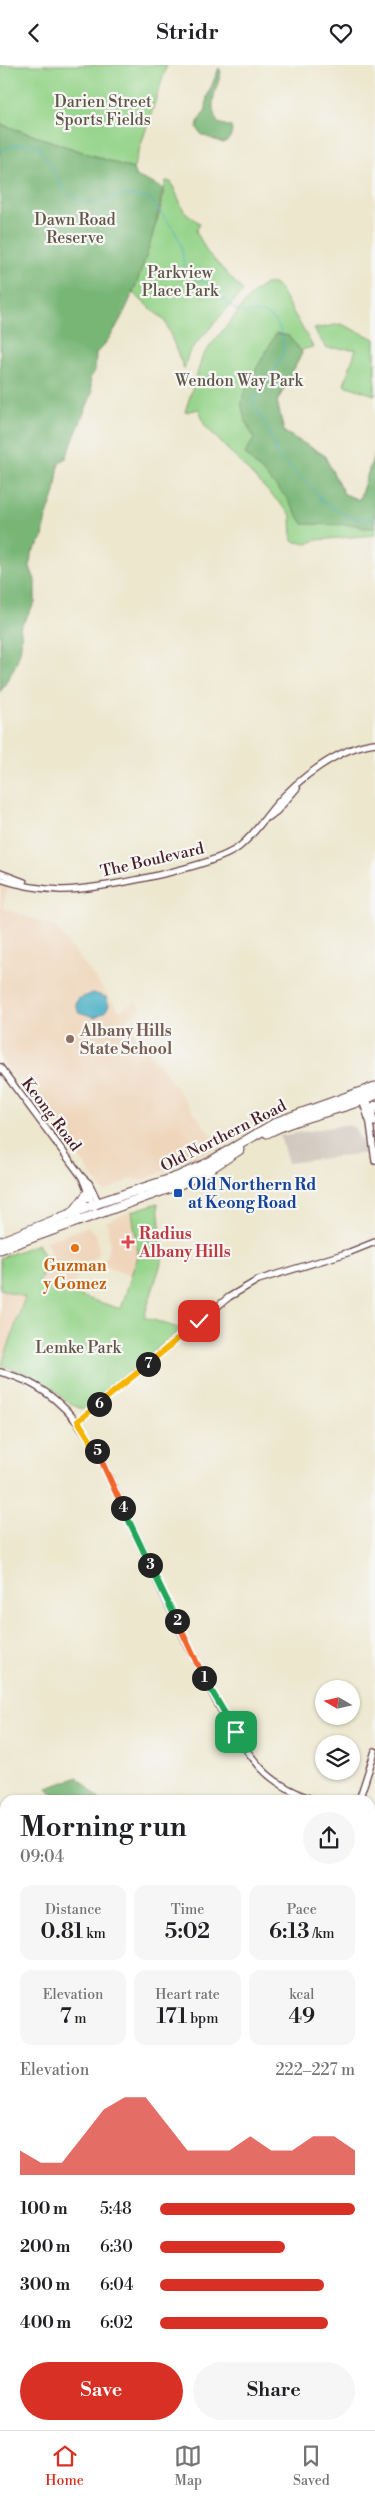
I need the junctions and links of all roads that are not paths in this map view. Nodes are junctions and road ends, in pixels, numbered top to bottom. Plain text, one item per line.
1 (375, 743) edge
2 (0, 873) edge
3 (0, 879) edge
4 (30, 885) junction
5 (0, 1067) edge
6 (375, 1087) edge
7 (366, 1096) edge
8 (373, 1108) edge
9 (375, 1123) edge
10 (375, 1161) edge
11 (82, 1177) junction
12 (88, 1193) junction
13 (95, 1204) junction
14 (73, 1213) junction
15 (99, 1214) junction
16 (0, 1242) edge
17 (375, 1242) edge
18 (0, 1249) edge
19 (0, 1372) edge
20 (78, 1421) junction
21 (375, 1751) edge
22 (302, 1795) edge
23 (361, 1795) edge

1 - 4 street, The Boulevard
2 - 4 street, The Boulevard
3 - 4 street, The Boulevard
5 - 11 street, Keong Road
6 - 7 highway, Old Northern Road
7 - 8 street
7 - 10 street
7 - 13 highway, Old Northern Road
7 - 15 highway, Old Northern Road
8 - 9 street
11 - 12 street, Keong Road
11 - 13 street, Keong Road
12 - 13 street, Keong Road
12 - 14 highway
13 - 14 highway, Old Northern Road
13 - 15 street, Keong Road
14 - 16 highway, Old Northern Road
15 - 18 highway, Old Northern Road
17 - 20 street
19 - 20 street
20 - 22 street
21 - 23 street

